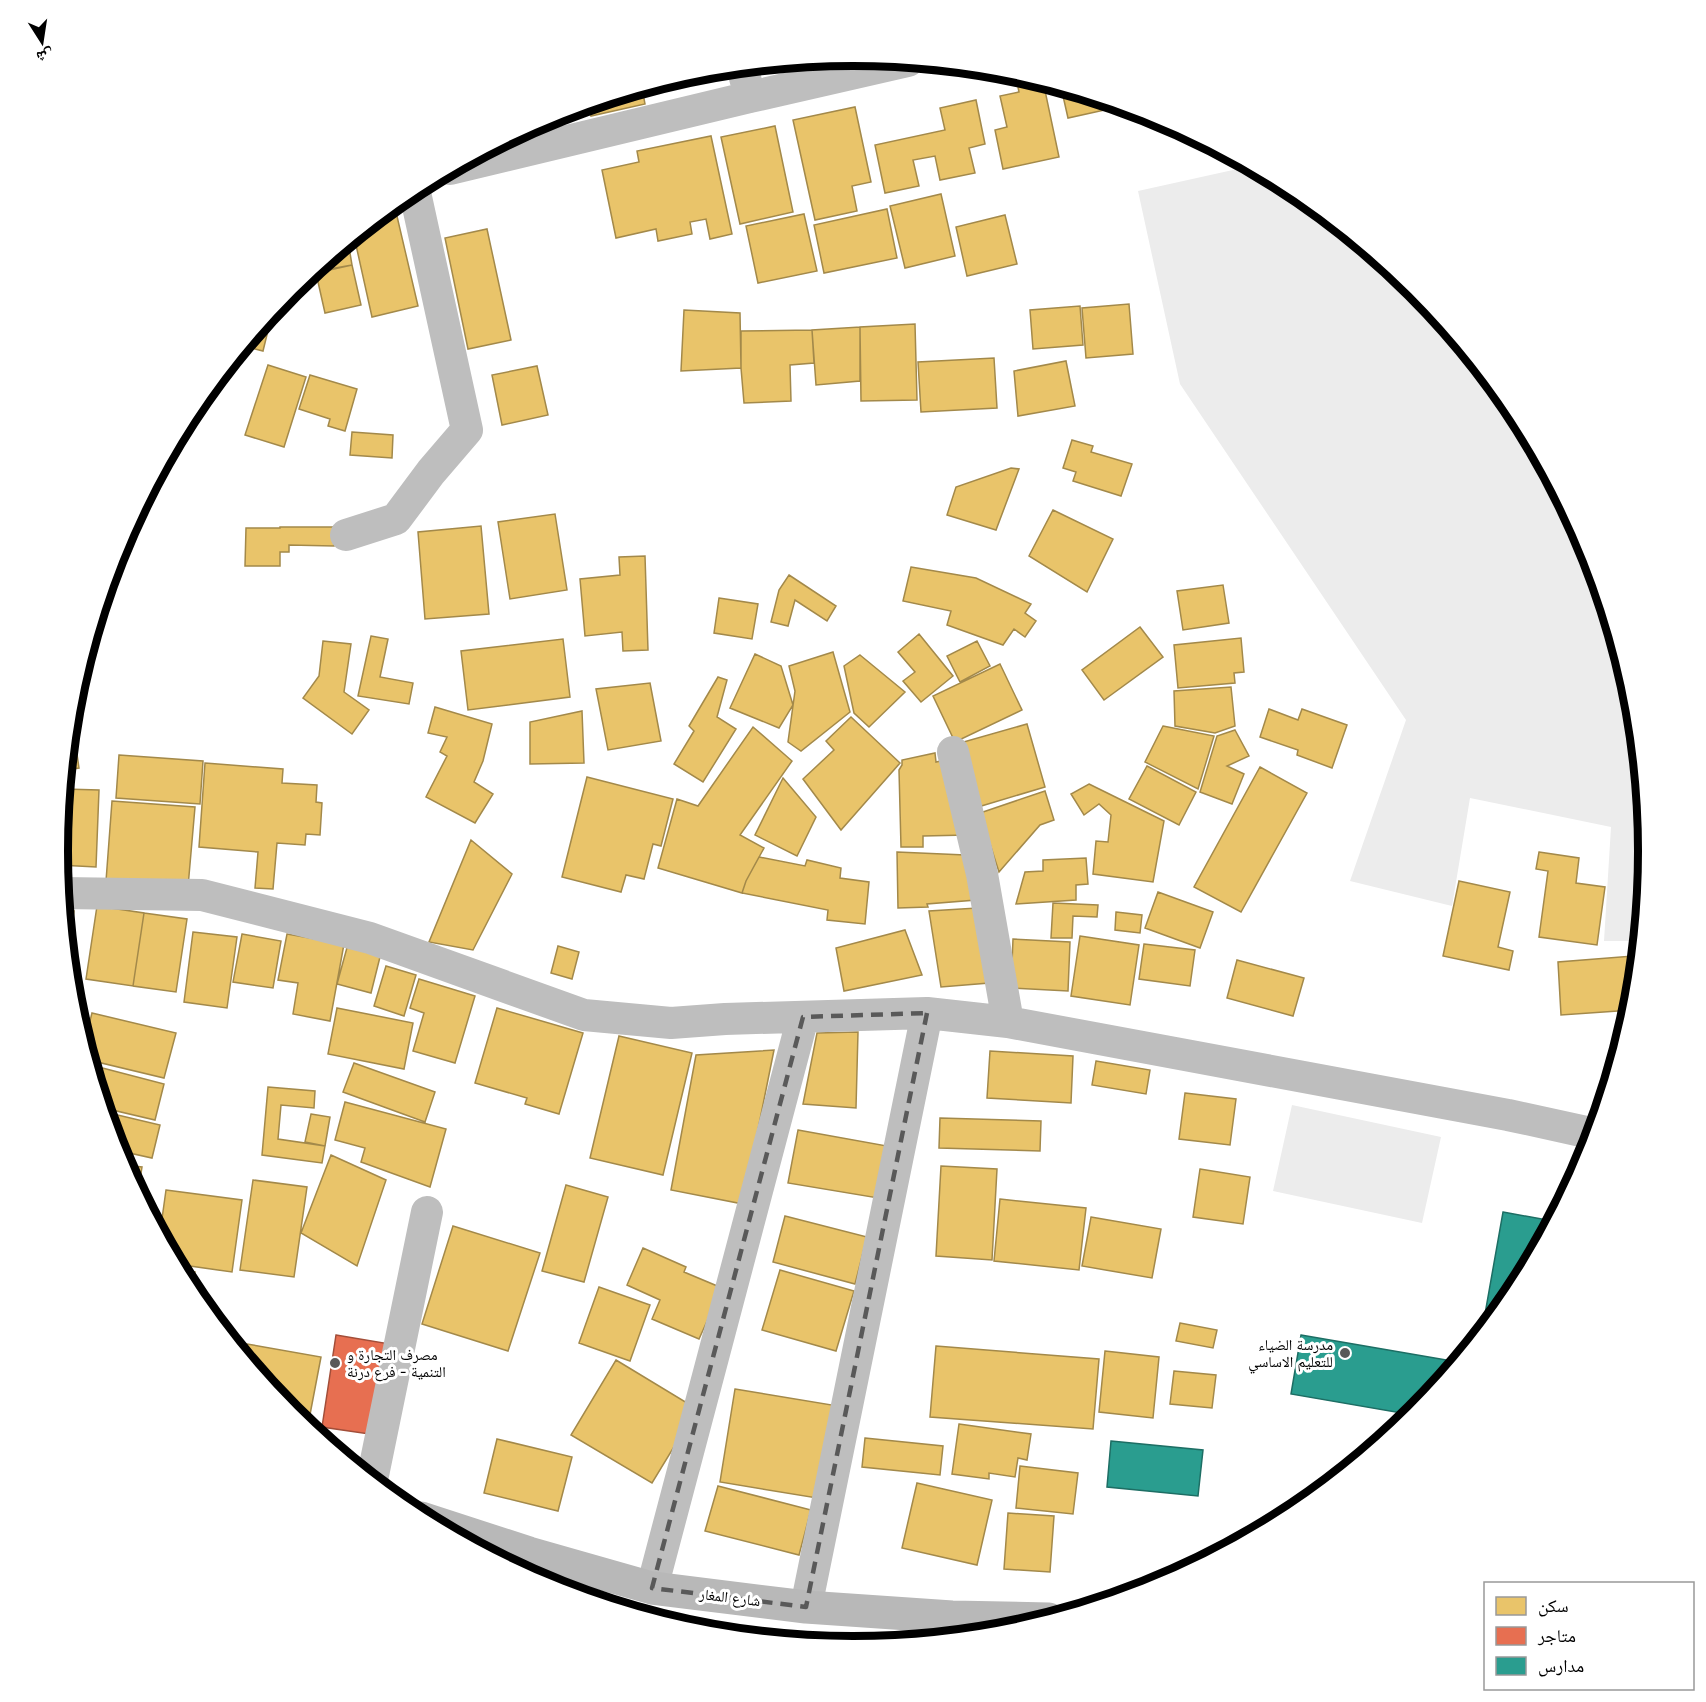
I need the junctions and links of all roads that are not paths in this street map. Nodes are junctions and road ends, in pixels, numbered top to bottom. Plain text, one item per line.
1 (881, 67) edge
2 (744, 74) edge
3 (750, 97) junction
4 (477, 163) edge
5 (416, 198) edge
6 (346, 535) dead end
7 (953, 752) dead end
8 (70, 894) edge
9 (927, 1013) junction
10 (803, 1017) junction
11 (1008, 1022) junction
12 (1585, 1132) edge
13 (427, 1212) dead end
14 (373, 1473) edge
15 (459, 1530) edge
16 (652, 1588) junction
17 (806, 1607) junction
18 (986, 1624) edge
19 (951, 1627) edge

1 - 3 street
2 - 3 street
3 - 4 street
5 - 6 street
7 - 11 street
8 - 10 street
9 - 10 street
9 - 11 street
9 - 17 street
10 - 16 street
11 - 12 street
13 - 14 street
15 - 16 main road, شارع المغار
16 - 17 main road, شارع المغار
17 - 19 main road, شارع المغار
18 - 19 main road, شارع المغار

